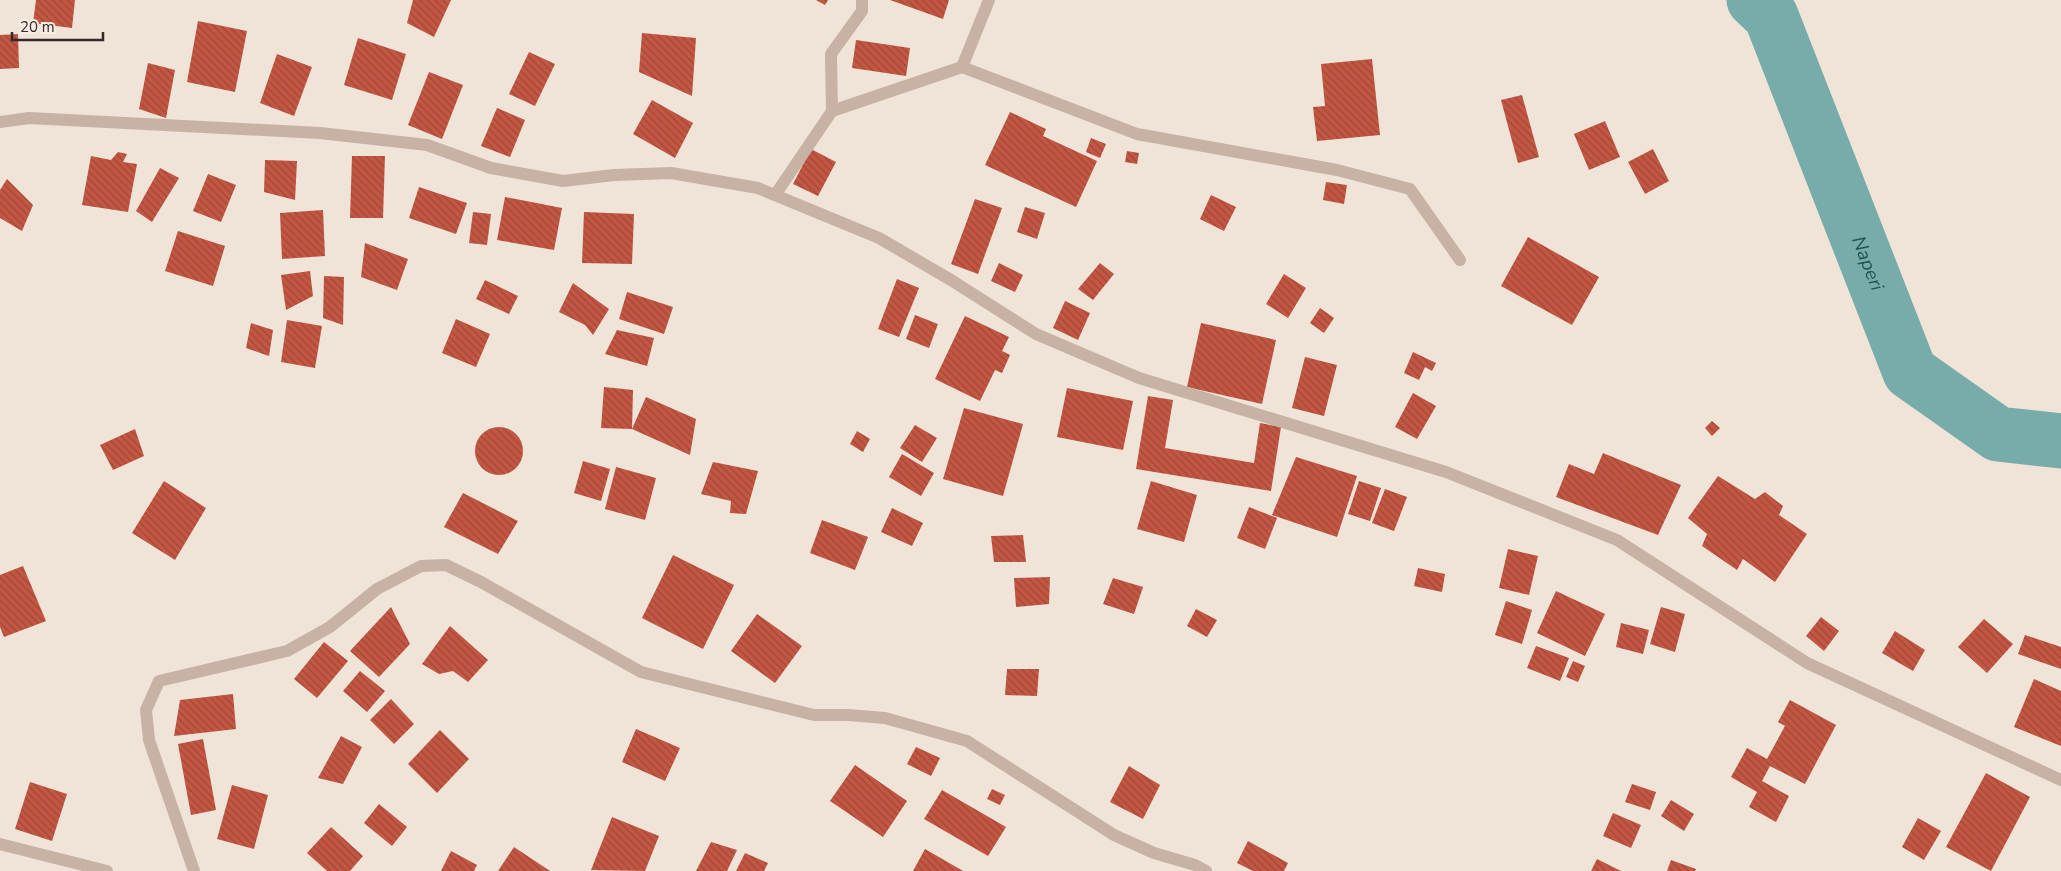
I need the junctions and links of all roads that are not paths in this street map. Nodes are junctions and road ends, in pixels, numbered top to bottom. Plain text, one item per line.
1 (862, 0) edge
2 (989, 0) edge
3 (962, 67) junction
4 (832, 111) junction
5 (0, 122) edge
6 (775, 195) junction
7 (1460, 260) dead end
8 (2061, 780) edge
9 (0, 844) edge
10 (107, 871) edge
11 (194, 871) edge
12 (1206, 871) edge

1 - 4 street
2 - 3 street
3 - 4 street
3 - 7 street
4 - 6 street
5 - 6 street
6 - 8 street
9 - 10 street
11 - 12 street

